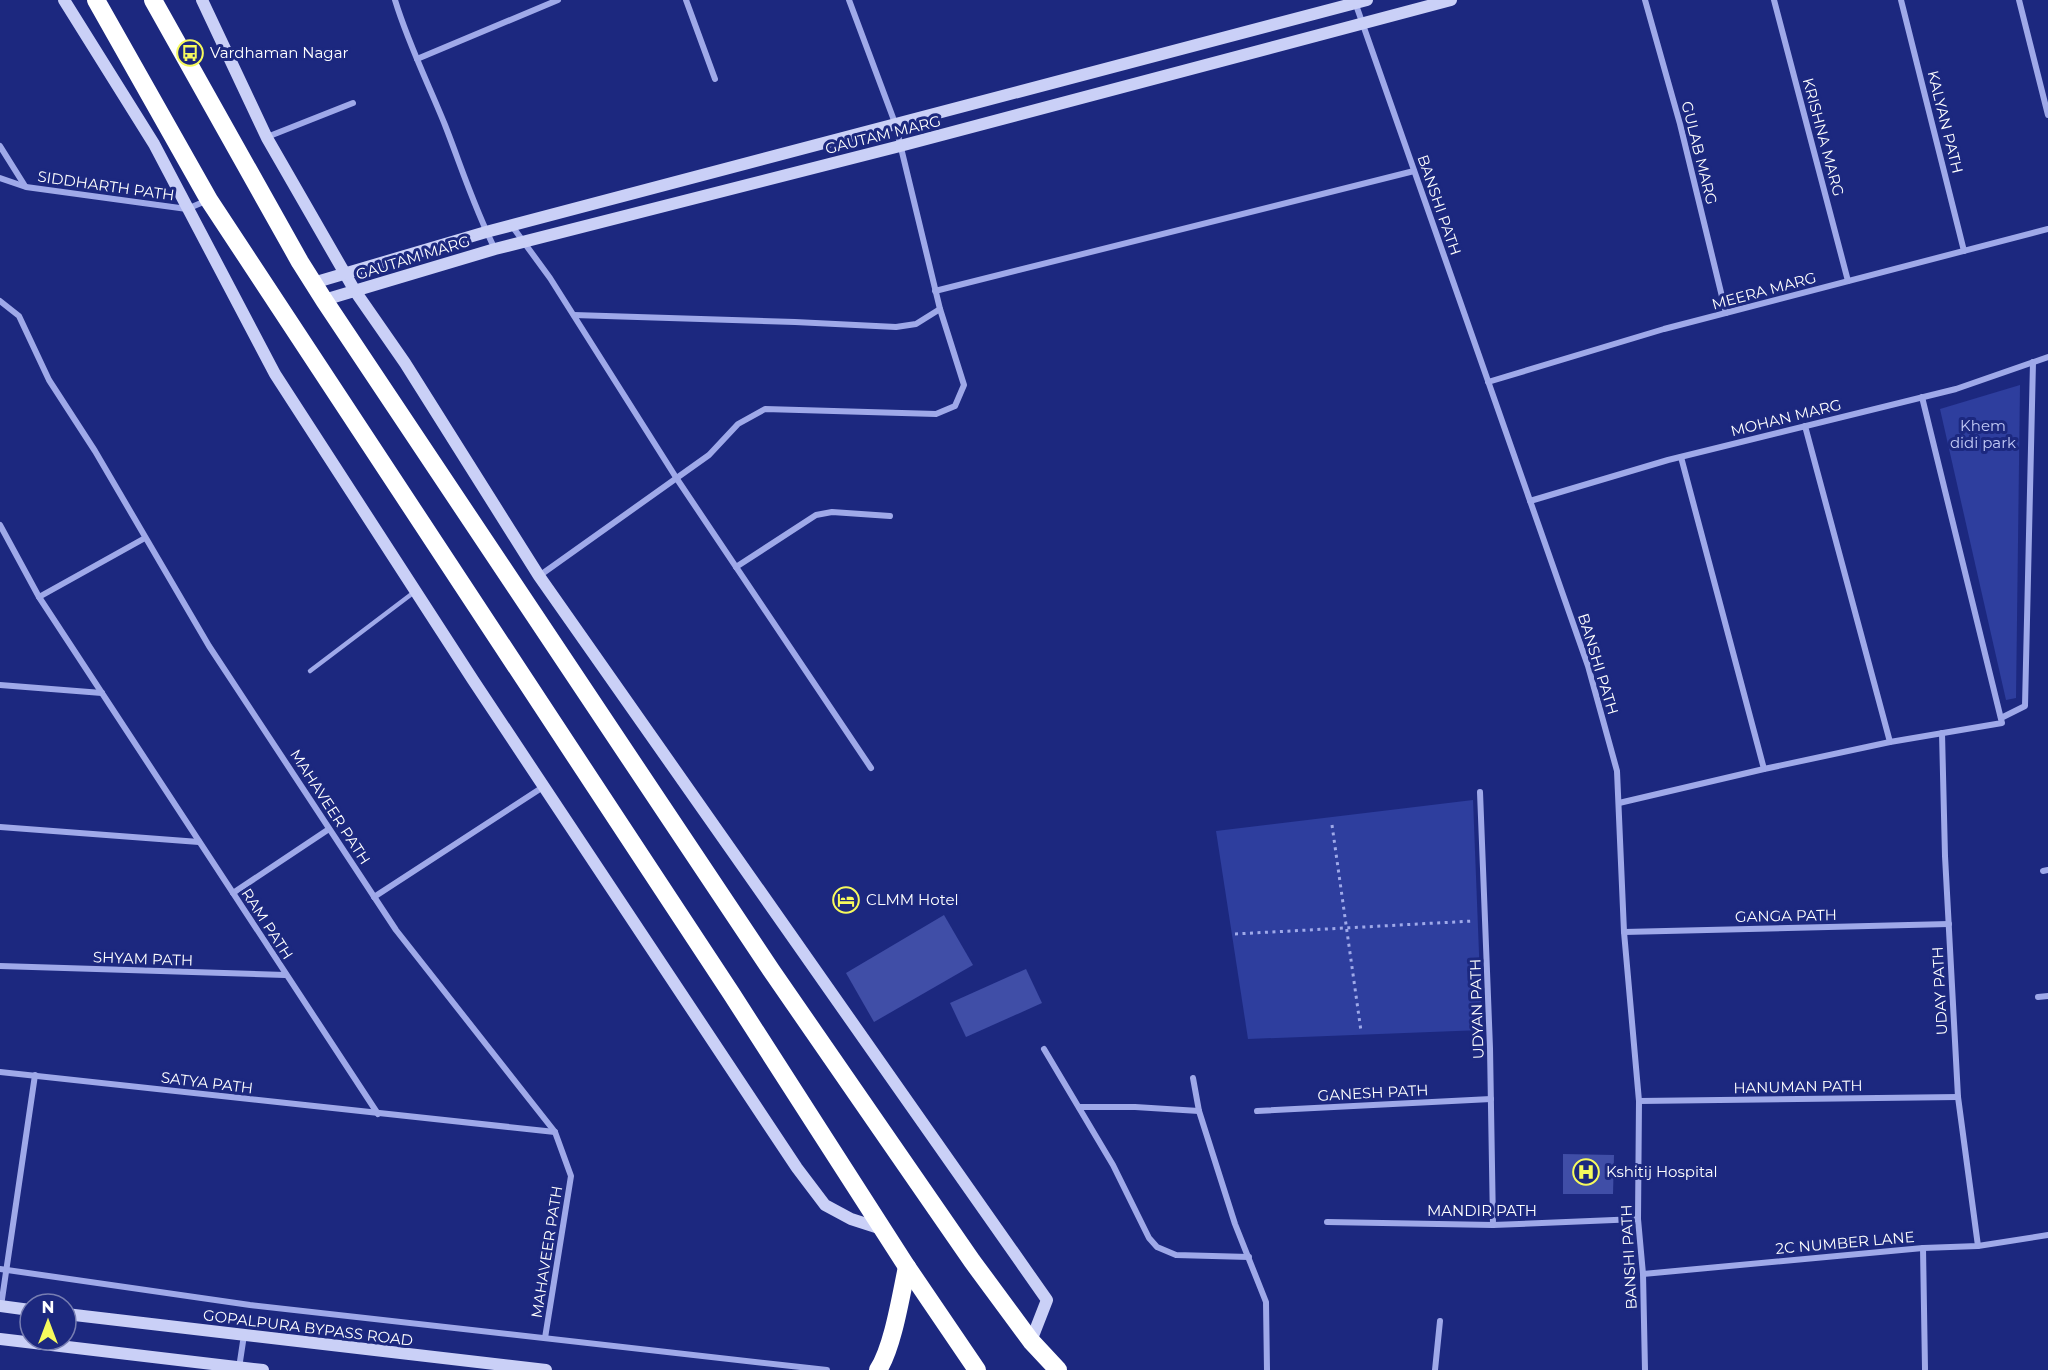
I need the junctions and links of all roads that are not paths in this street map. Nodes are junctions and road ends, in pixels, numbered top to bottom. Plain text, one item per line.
1 (64, 0) edge
2 (96, 0) edge
3 (153, 0) edge
4 (202, 0) edge
5 (395, 0) edge
6 (558, 0) edge
7 (686, 0) edge
8 (849, 0) edge
9 (1451, 0) edge
10 (1644, 0) edge
11 (1774, 0) edge
12 (1901, 0) edge
13 (2019, 0) edge
14 (1359, 1) edge
15 (1362, 23) junction
16 (417, 59) junction
17 (715, 79) dead end
18 (353, 103) dead end
19 (2048, 115) edge
20 (895, 123) junction
21 (267, 138) junction
22 (0, 146) edge
23 (900, 146) junction
24 (1414, 171) junction
25 (0, 178) edge
26 (26, 187) junction
27 (209, 200) junction
28 (187, 209) junction
29 (511, 226) junction
30 (2048, 229) edge
31 (486, 232) junction
32 (522, 242) junction
33 (495, 249) junction
34 (1964, 251) junction
35 (345, 274) junction
36 (1848, 281) junction
37 (312, 283) junction
38 (355, 291) junction
39 (935, 291) junction
40 (324, 300) junction
41 (0, 301) edge
42 (940, 309) junction
43 (1726, 313) junction
44 (574, 315) junction
45 (2048, 357) edge
46 (2033, 363) junction
47 (1488, 382) junction
48 (1922, 397) junction
49 (1805, 426) junction
50 (1681, 457) junction
51 (676, 479) junction
52 (1530, 501) junction
53 (890, 516) dead end
54 (0, 525) edge
55 (145, 538) junction
56 (736, 567) junction
57 (539, 576) junction
58 (416, 591) junction
59 (39, 597) junction
60 (310, 671) dead end
61 (0, 686) edge
62 (102, 693) junction
63 (2001, 718) junction
64 (1942, 733) junction
65 (1890, 742) junction
66 (871, 768) dead end
67 (1764, 769) junction
68 (543, 787) junction
69 (1480, 792) dead end
70 (1618, 803) junction
71 (0, 828) edge
72 (329, 829) junction
73 (199, 842) junction
74 (233, 893) junction
75 (374, 897) junction
76 (1949, 924) junction
77 (1624, 932) junction
78 (0, 966) edge
79 (285, 975) junction
80 (2048, 996) edge
81 (2038, 997) dead end
82 (1044, 1049) dead end
83 (0, 1072) edge
84 (35, 1075) junction
85 (1193, 1078) dead end
86 (1958, 1097) junction
87 (1491, 1099) junction
88 (1639, 1101) junction
89 (1078, 1107) junction
90 (1199, 1111) junction
91 (1257, 1111) dead end
92 (378, 1114) junction
93 (555, 1132) junction
94 (1638, 1219) junction
95 (1327, 1222) dead end
96 (1493, 1225) junction
97 (882, 1229) junction
98 (2048, 1235) edge
99 (1978, 1246) junction
100 (1923, 1248) junction
101 (1249, 1257) junction
102 (907, 1267) junction
103 (3, 1269) edge
104 (1643, 1274) junction
105 (0, 1306) edge
106 (18, 1308) edge
107 (78, 1315) edge
108 (1440, 1321) dead end
109 (244, 1335) junction
110 (545, 1338) junction
111 (0, 1339) edge
112 (1031, 1341) junction
113 (239, 1369) edge
114 (1925, 1369) edge
115 (264, 1370) edge
116 (546, 1370) edge
117 (827, 1370) edge
118 (878, 1370) edge
119 (977, 1370) edge
120 (1058, 1370) edge
121 (1267, 1370) edge
122 (1436, 1370) edge
123 (1645, 1370) edge

1 - 28 street
2 - 27 highway
3 - 37 highway
4 - 21 street
5 - 16 street
6 - 16 street
7 - 17 street
8 - 20 street
9 - 15 street, GAUTAM MARG
10 - 43 street, GULAB MARG
11 - 36 street, KRISHNA MARG
12 - 34 street, KALYAN PATH
13 - 19 street
14 - 15 street, BANSHI PATH
14 - 20 street
15 - 23 street, GAUTAM MARG
15 - 24 street, BANSHI PATH
16 - 31 street
18 - 21 street
20 - 23 street
20 - 29 street
21 - 35 street
22 - 26 street
23 - 32 street, GAUTAM MARG
23 - 39 street
24 - 39 street
24 - 47 street, BANSHI PATH
25 - 26 street, SIDDHARTH PATH
26 - 28 street, SIDDHARTH PATH
27 - 28 street, SIDDHARTH PATH
27 - 97 highway
28 - 58 street
29 - 31 street
29 - 32 street
30 - 34 street, MEERA MARG
31 - 33 street
31 - 35 street
32 - 33 street, GAUTAM MARG
32 - 44 street
33 - 38 street, GAUTAM MARG
34 - 36 street, MEERA MARG
35 - 37 street
35 - 38 street
36 - 43 street, MEERA MARG
37 - 40 highway
38 - 40 street, GAUTAM MARG
38 - 57 street
39 - 42 street
40 - 112 highway
41 - 55 street, MAHAVEER PATH
42 - 44 street
42 - 51 street
43 - 47 street, MEERA MARG
44 - 51 street
45 - 46 street, MOHAN MARG
46 - 48 street, MOHAN MARG
46 - 63 street
47 - 52 street, BANSHI PATH
48 - 49 street, MOHAN MARG
48 - 63 street
49 - 50 street, MOHAN MARG
49 - 65 street
50 - 52 street, MOHAN MARG
50 - 67 street
51 - 56 street
51 - 57 street
52 - 70 street, BANSHI PATH
53 - 56 street
54 - 59 street, RAM PATH
55 - 59 street
55 - 72 street, MAHAVEER PATH
56 - 66 street
57 - 112 street
58 - 60 lane
58 - 68 street
59 - 62 street, RAM PATH
61 - 62 street
62 - 73 street, RAM PATH
63 - 64 street
64 - 65 street
64 - 76 street, UDAY PATH
65 - 67 street
67 - 70 street
68 - 75 street
68 - 97 street
69 - 87 street, UDYAN PATH
70 - 77 street, BANSHI PATH
71 - 73 street
72 - 74 street
72 - 75 street, MAHAVEER PATH
73 - 74 street, RAM PATH
74 - 79 street, RAM PATH
75 - 93 street, MAHAVEER PATH
76 - 77 street, GANGA PATH
76 - 86 street, UDAY PATH
77 - 88 street, BANSHI PATH
78 - 79 street, SHYAM PATH
79 - 92 street, RAM PATH
80 - 81 street
82 - 89 street
83 - 84 street, SATYA PATH
84 - 92 street, SATYA PATH
84 - 103 street
85 - 90 street
86 - 88 street, HANUMAN PATH
86 - 99 street, UDAY PATH
87 - 91 street, GANESH PATH
87 - 96 street, UDYAN PATH
88 - 94 street, BANSHI PATH
89 - 90 street
89 - 101 street
90 - 101 street
92 - 93 street
93 - 110 street, MAHAVEER PATH
94 - 96 street, MANDIR PATH
94 - 104 street, BANSHI PATH
95 - 96 street, MANDIR PATH
97 - 102 highway
98 - 99 street, 2C NUMBER LANE
99 - 100 street, 2C NUMBER LANE
100 - 104 street, 2C NUMBER LANE
100 - 114 street
101 - 121 street
102 - 118 highway
102 - 119 highway
103 - 105 street
103 - 110 street
104 - 123 street, BANSHI PATH
105 - 106 street
107 - 109 street, GOPALPURA BYPASS ROAD
108 - 122 street
109 - 113 street
109 - 116 street, GOPALPURA BYPASS ROAD
110 - 117 street
111 - 113 street
112 - 120 highway
113 - 115 street

